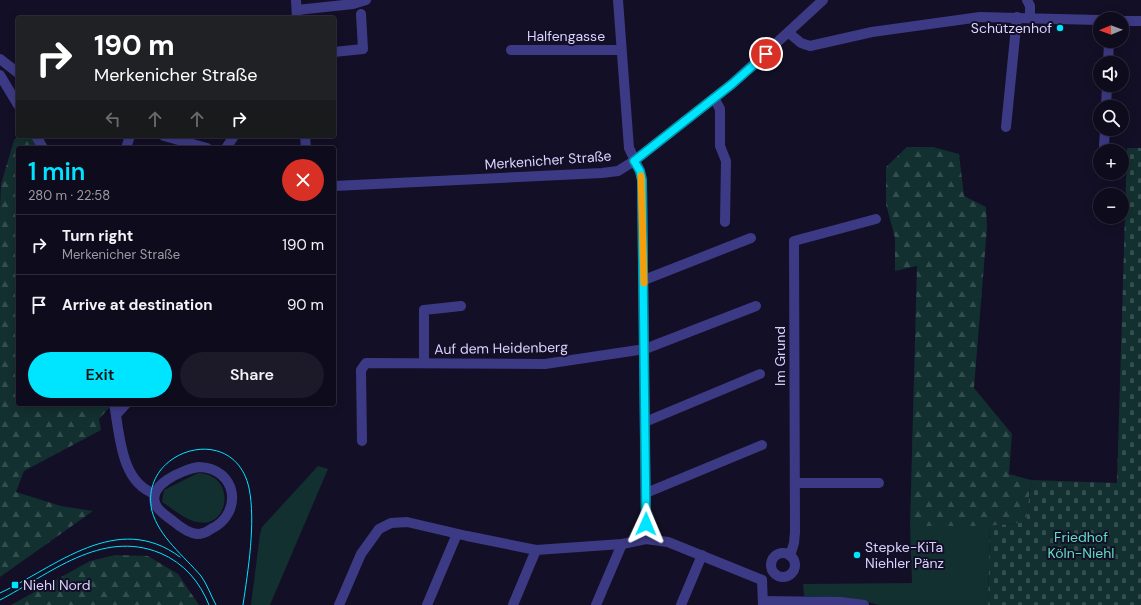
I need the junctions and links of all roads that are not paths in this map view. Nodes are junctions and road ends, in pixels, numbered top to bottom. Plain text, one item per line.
1 (366, 0) edge
2 (618, 0) edge
3 (823, 0) edge
4 (1027, 0) edge
5 (297, 9) edge
6 (361, 14) dead end
7 (1017, 17) junction
8 (1030, 17) junction
9 (1093, 20) edge
10 (1129, 21) edge
11 (1141, 21) edge
12 (789, 33) junction
13 (511, 50) dead end
14 (621, 50) junction
15 (336, 52) edge
16 (0, 59) edge
17 (16, 71) edge
18 (0, 75) edge
19 (714, 98) junction
20 (16, 103) edge
21 (1006, 127) dead end
22 (171, 138) edge
23 (199, 146) edge
24 (634, 161) junction
25 (336, 186) edge
26 (876, 219) dead end
27 (725, 222) dead end
28 (751, 238) dead end
29 (644, 280) junction
30 (461, 306) dead end
31 (756, 306) dead end
32 (645, 349) junction
33 (424, 363) junction
34 (760, 374) dead end
35 (114, 406) edge
36 (124, 406) edge
37 (116, 415) junction
38 (645, 422) junction
39 (362, 441) dead end
40 (762, 445) dead end
41 (795, 483) junction
42 (879, 483) dead end
43 (646, 493) junction
44 (155, 494) junction
45 (457, 534) junction
46 (646, 539) junction
47 (622, 544) junction
48 (536, 550) junction
49 (702, 554) junction
50 (790, 556) junction
51 (772, 570) junction
52 (762, 580) junction
53 (763, 603) edge
54 (339, 605) edge
55 (427, 605) edge
56 (512, 605) edge
57 (596, 605) edge
58 (682, 605) edge
59 (864, 605) edge

1 - 5 street
2 - 14 street, Halfengasse
3 - 12 street, Merkenicher Straße
4 - 8 street
6 - 15 street
7 - 8 street
7 - 12 street
7 - 21 street
8 - 9 street
10 - 11 street
12 - 19 street, Merkenicher Straße
13 - 14 street, Halfengasse
14 - 24 street, Halfengasse
16 - 17 street
18 - 20 street
19 - 24 street, Merkenicher Straße
19 - 27 street
22 - 23 street
24 - 25 street, Merkenicher Straße
24 - 29 street, Halfengasse
26 - 41 street, Im Grund
28 - 29 street
29 - 32 street, Halfengasse
30 - 33 street
31 - 32 street, Auf dem Heidenberg
32 - 33 street, Auf dem Heidenberg
32 - 38 street, Halfengasse
33 - 39 street, Auf dem Heidenberg
34 - 38 street
35 - 37 street
36 - 37 street
37 - 44 street
38 - 43 street, Halfengasse
40 - 43 street
41 - 42 street
41 - 50 street, Im Grund
43 - 46 street, Halfengasse
44 - 44 street
45 - 48 street
45 - 54 street
45 - 55 street
46 - 47 street
46 - 49 street
47 - 48 street
47 - 57 street
48 - 56 street
49 - 52 street
49 - 58 street
50 - 51 street
50 - 51 street, Im Grund
51 - 52 street
52 - 53 street
53 - 59 street

